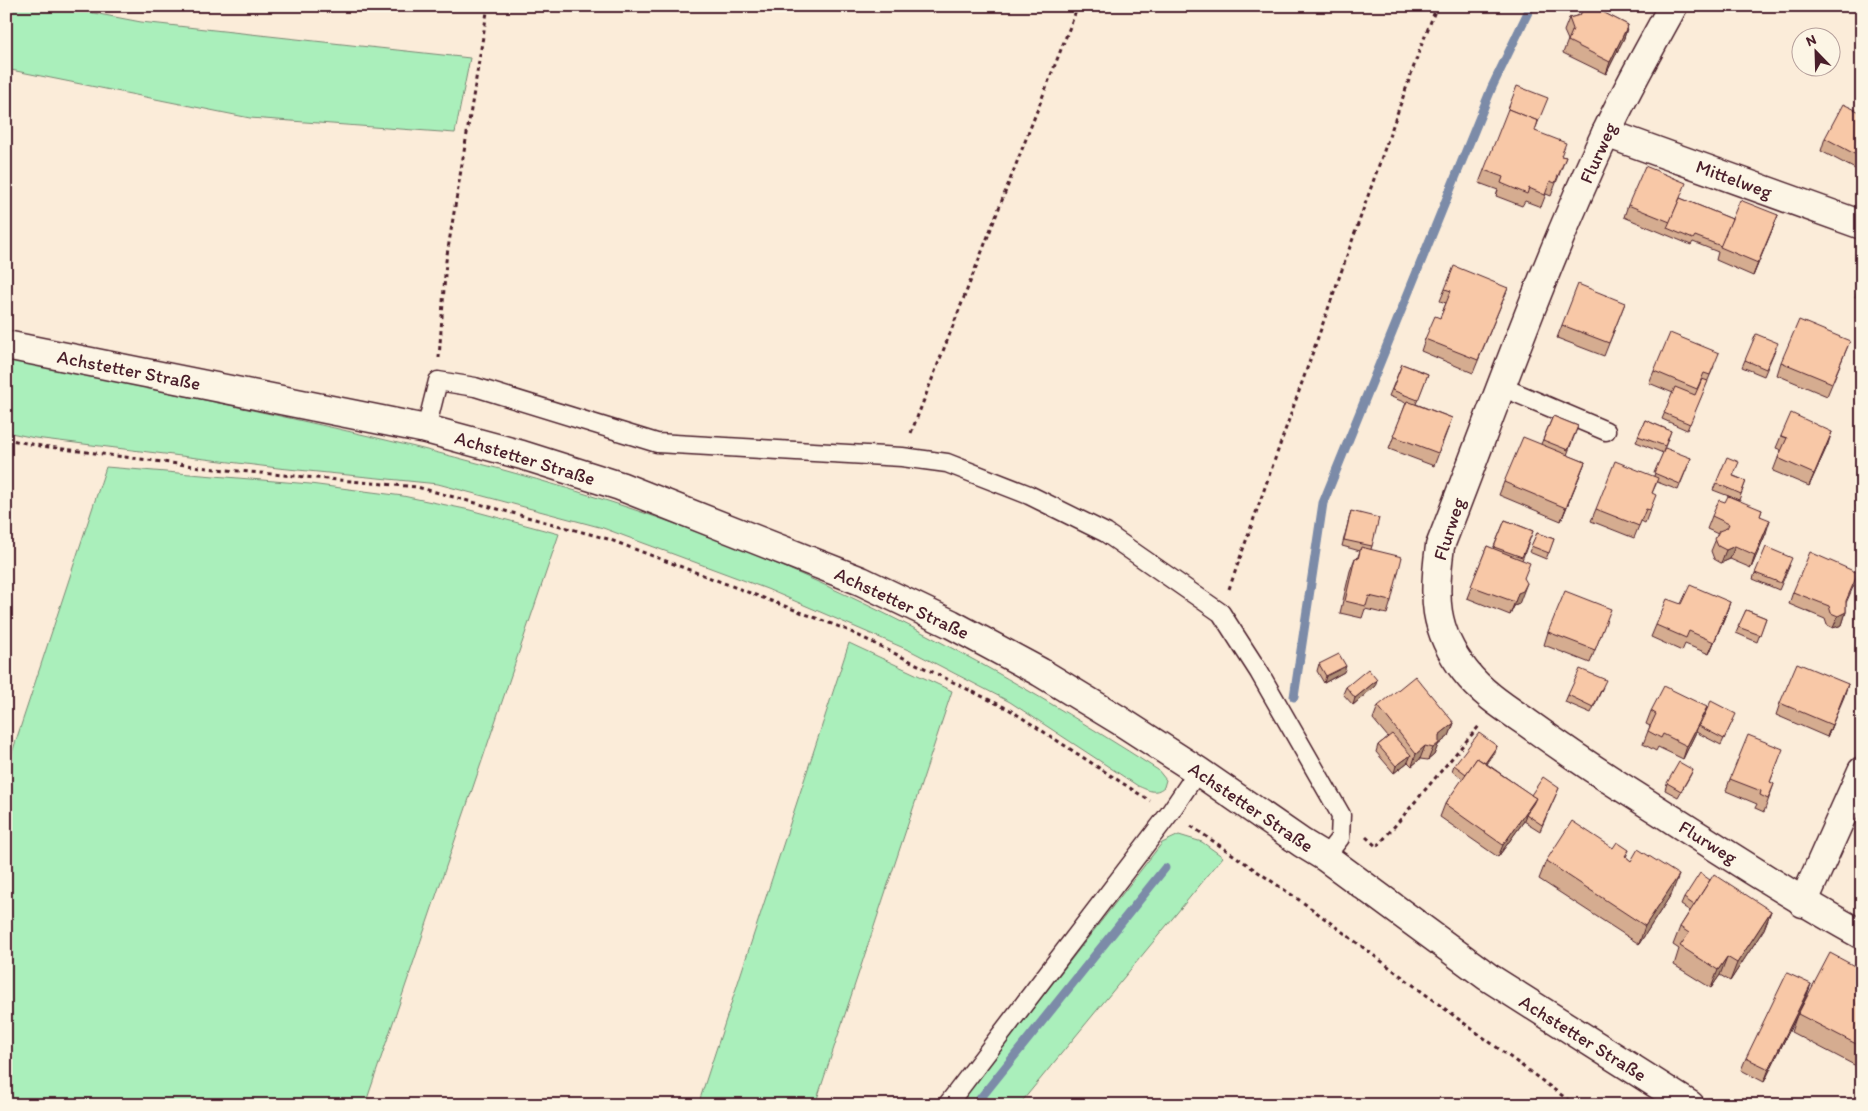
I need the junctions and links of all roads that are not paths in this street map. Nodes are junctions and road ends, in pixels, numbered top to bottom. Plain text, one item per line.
1 (1673, 6) edge
2 (1606, 133) junction
3 (1862, 225) edge
4 (6, 345) edge
5 (1502, 387) junction
6 (426, 429) junction
7 (1606, 431) dead end
8 (1198, 771) junction
9 (1862, 771) edge
10 (1325, 857) junction
11 (1803, 903) junction
12 (1862, 935) edge
13 (947, 1105) edge
14 (1690, 1105) edge

1 - 2 main road, Flurweg
2 - 3 main road, Mittelweg
2 - 5 main road, Flurweg
4 - 6 main road, Achstetter Straße
5 - 7 lane
5 - 11 main road, Flurweg
6 - 8 main road, Achstetter Straße
6 - 10 lane
8 - 10 main road, Achstetter Straße
8 - 13 lane
9 - 11 main road
10 - 14 main road, Achstetter Straße
11 - 12 main road, Flurweg

